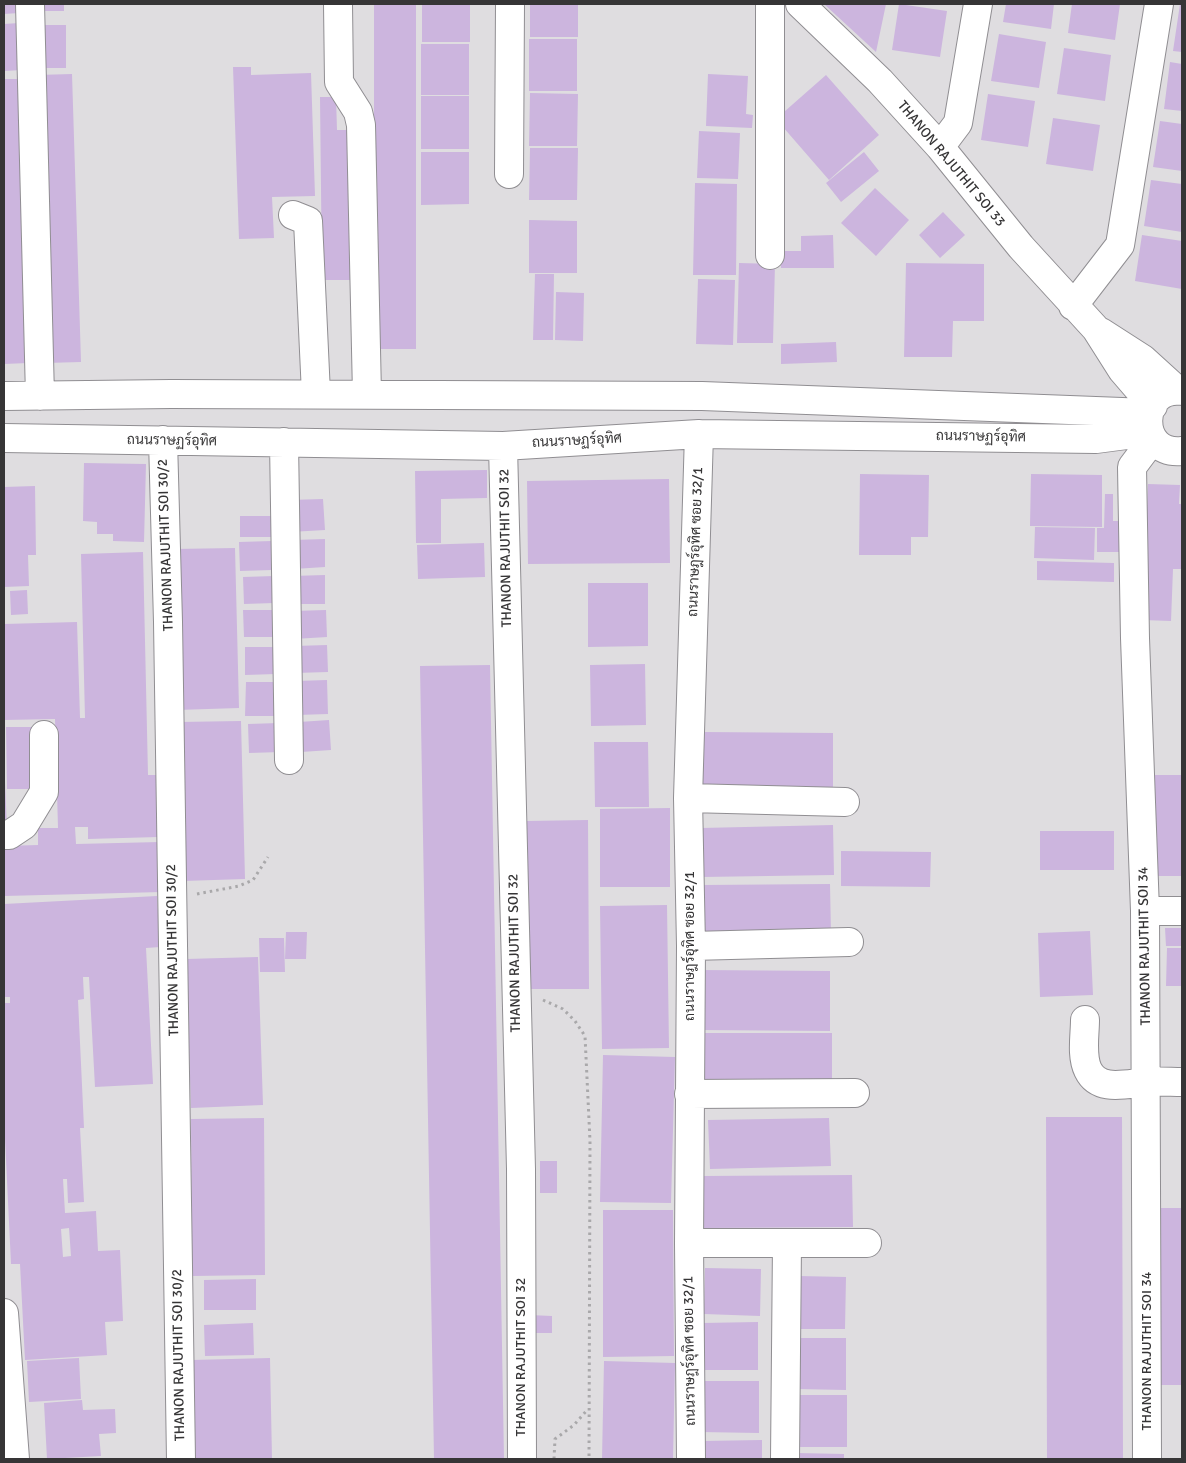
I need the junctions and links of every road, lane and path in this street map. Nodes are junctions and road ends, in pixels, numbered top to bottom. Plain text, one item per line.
1 (30, 4) edge
2 (338, 4) edge
3 (510, 4) edge
4 (770, 4) edge
5 (800, 4) edge
6 (978, 4) edge
7 (1159, 4) edge
8 (940, 147) junction
9 (509, 174) dead end
10 (294, 215) dead end
11 (770, 255) dead end
12 (1074, 306) junction
13 (1096, 329) junction
14 (1180, 390) edge
15 (316, 394) junction
16 (368, 394) junction
17 (4, 396) edge
18 (40, 396) junction
19 (1151, 423) junction
20 (699, 434) junction
21 (4, 438) edge
22 (163, 440) junction
23 (284, 442) junction
24 (503, 446) junction
25 (1181, 452) edge
26 (44, 735) dead end
27 (289, 760) dead end
28 (688, 798) junction
29 (845, 802) dead end
30 (4, 835) edge
31 (268, 857) dead end
32 (172, 898) junction
33 (1145, 911) junction
34 (1182, 911) edge
35 (849, 942) dead end
36 (691, 946) junction
37 (516, 992) junction
38 (1085, 1020) dead end
39 (1147, 1082) junction
40 (1182, 1082) edge
41 (855, 1093) dead end
42 (689, 1094) junction
43 (787, 1242) junction
44 (689, 1243) junction
45 (867, 1243) dead end
46 (4, 1313) edge
47 (589, 1408) junction
48 (15, 1459) edge
49 (181, 1459) edge
50 (522, 1459) edge
51 (554, 1459) edge
52 (589, 1459) edge
53 (691, 1459) edge
54 (785, 1459) edge
55 (1147, 1459) edge

1 - 18 street
2 - 16 street
3 - 9 street
4 - 11 street
5 - 8 street, THANON RAJUTHIT SOI 33
6 - 8 street
7 - 12 street
8 - 12 street, THANON RAJUTHIT SOI 33
10 - 15 street
12 - 13 street, THANON RAJUTHIT SOI 33
13 - 14 street
13 - 19 street
14 - 19 street
15 - 16 street, ถนนราษฏร์อุทิศ
15 - 18 street, ถนนราษฏร์อุทิศ
16 - 19 street, ถนนราษฏร์อุทิศ
17 - 18 street, ถนนราษฏร์อุทิศ
19 - 20 street, ถนนราษฏร์อุทิศ
19 - 25 street
19 - 33 street, THANON RAJUTHIT SOI 34
20 - 24 street, ถนนราษฏร์อุทิศ
20 - 28 street, ถนนราษฎร์อุทิศ ซอย 32/1
21 - 22 street, ถนนราษฏร์อุทิศ
22 - 23 street, ถนนราษฏร์อุทิศ
22 - 32 street, THANON RAJUTHIT SOI 30/2
23 - 24 street, ถนนราษฏร์อุทิศ
23 - 27 street
24 - 37 street, THANON RAJUTHIT SOI 32
26 - 30 street
28 - 29 street
28 - 36 street, ถนนราษฎร์อุทิศ ซอย 32/1
31 - 32 path
32 - 49 street, THANON RAJUTHIT SOI 30/2
33 - 34 street
33 - 39 street, THANON RAJUTHIT SOI 34
35 - 36 street
36 - 42 street, ถนนราษฎร์อุทิศ ซอย 32/1
37 - 47 path
37 - 50 street, THANON RAJUTHIT SOI 32
38 - 39 street
39 - 40 street
39 - 55 street, THANON RAJUTHIT SOI 34
41 - 42 street
42 - 44 street, ถนนราษฎร์อุทิศ ซอย 32/1
43 - 44 street
43 - 45 street
43 - 54 street
44 - 53 street, ถนนราษฎร์อุทิศ ซอย 32/1
46 - 48 street
47 - 51 path
47 - 52 path

